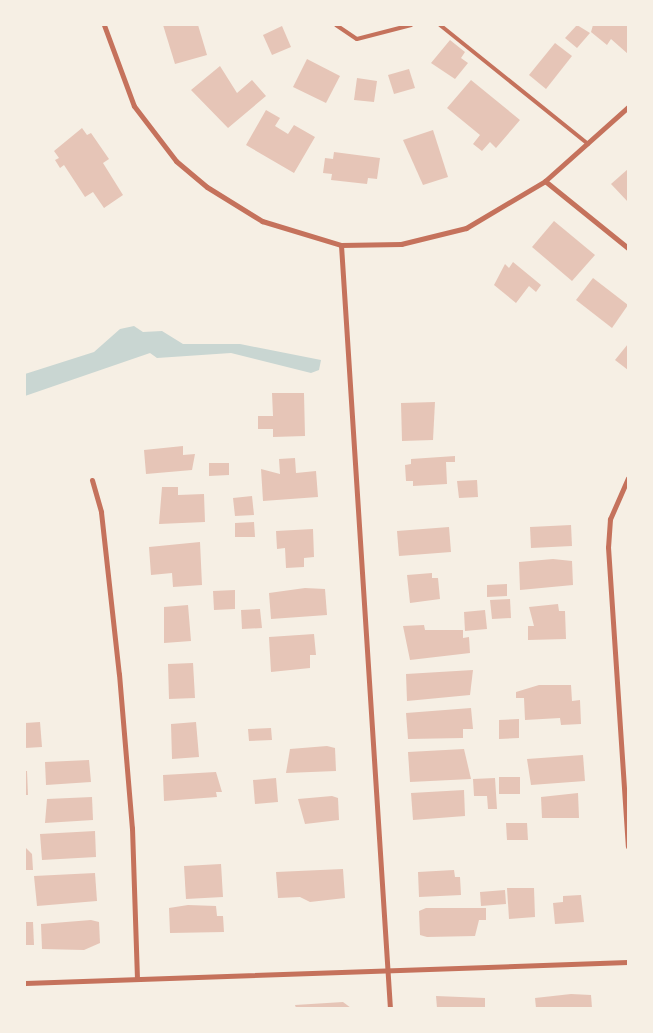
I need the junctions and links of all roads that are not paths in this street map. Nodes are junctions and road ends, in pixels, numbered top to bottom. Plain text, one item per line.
1 (104, 25) edge
2 (336, 25) edge
3 (411, 25) edge
4 (440, 25) edge
5 (628, 107) edge
6 (588, 144) junction
7 (545, 180) junction
8 (341, 245) junction
9 (628, 248) edge
10 (628, 478) edge
11 (92, 480) dead end
12 (628, 846) edge
13 (628, 962) edge
14 (388, 970) junction
15 (138, 979) junction
16 (25, 983) edge
17 (390, 1008) edge

1 - 8 street
2 - 3 lane
4 - 6 lane
5 - 6 street
6 - 7 street
7 - 8 street
7 - 9 street
8 - 14 street
10 - 12 street
11 - 15 street
13 - 14 street
14 - 15 street
14 - 17 street
15 - 16 street

